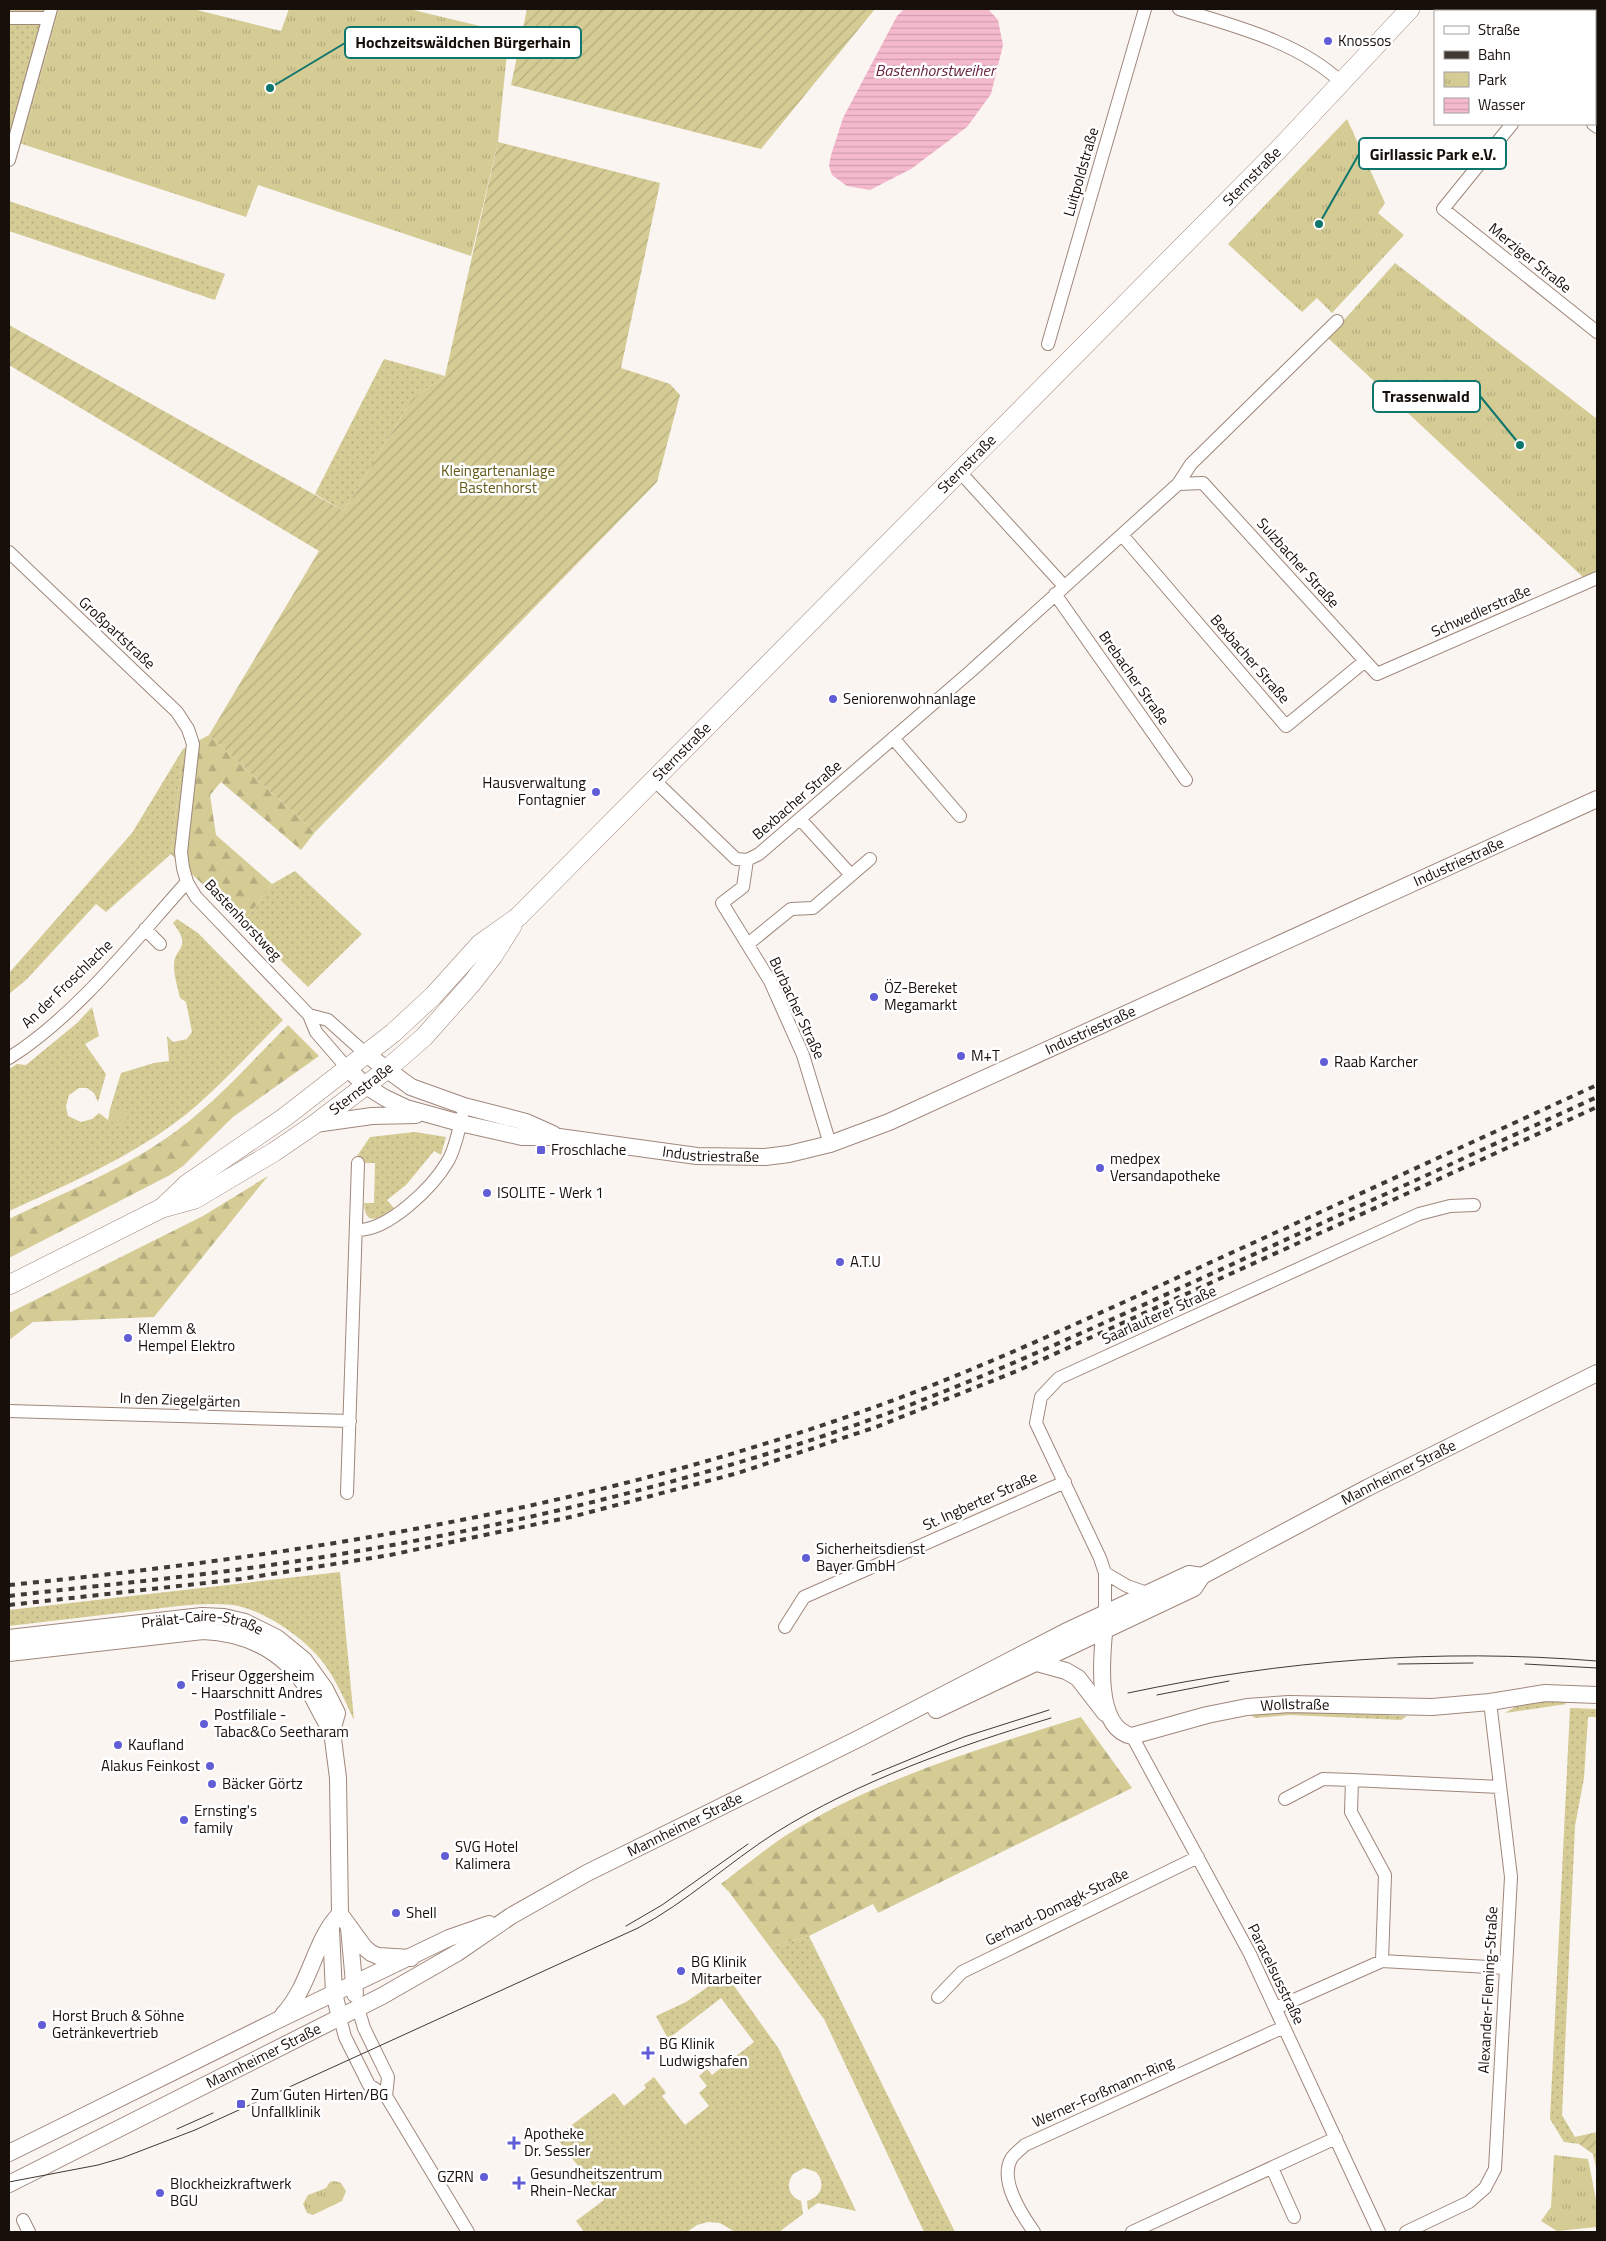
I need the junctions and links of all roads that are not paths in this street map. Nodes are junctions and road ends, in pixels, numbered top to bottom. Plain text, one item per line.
1 (1145, 9) edge
2 (1179, 9) edge
3 (1410, 9) edge
4 (49, 14) edge
5 (9, 18) edge
6 (1342, 83) junction
7 (1511, 125) edge
8 (9, 160) edge
9 (1337, 321) dead end
10 (1597, 332) edge
11 (1048, 344) dead end
12 (959, 471) junction
13 (1185, 483) junction
14 (1122, 535) junction
15 (9, 552) edge
16 (1597, 578) edge
17 (1060, 590) junction
18 (1365, 661) junction
19 (1378, 674) joint
20 (894, 738) junction
21 (193, 744) joint
22 (654, 780) junction
23 (1186, 780) dead end
24 (1597, 799) edge
25 (960, 816) dead end
26 (800, 819) junction
27 (870, 859) dead end
28 (746, 860) junction
29 (851, 875) junction
30 (187, 882) junction
31 (518, 916) junction
32 (145, 929) junction
33 (160, 944) dead end
34 (748, 944) junction
35 (309, 1015) junction
36 (366, 1054) junction
37 (9, 1058) edge
38 (348, 1069) junction
39 (386, 1070) junction
40 (366, 1086) junction
41 (464, 1106) junction
42 (426, 1114) junction
43 (460, 1123) junction
44 (315, 1124) junction
45 (559, 1137) junction
46 (830, 1144) junction
47 (358, 1162) dead end
48 (1474, 1205) dead end
49 (162, 1208) junction
50 (357, 1230) junction
51 (9, 1286) edge
52 (1597, 1373) edge
53 (9, 1411) edge
54 (350, 1421) junction
55 (1065, 1482) junction
56 (347, 1493) dead end
57 (1105, 1573) junction
58 (1202, 1576) junction
59 (1148, 1593) junction
60 (1105, 1612) junction
61 (785, 1627) dead end
62 (1104, 1630) junction
63 (9, 1638) edge
64 (9, 1653) edge
65 (1038, 1663) junction
66 (1597, 1695) edge
67 (1490, 1702) junction
68 (332, 1731) junction
69 (1125, 1733) junction
70 (860, 1738) junction
71 (1352, 1780) junction
72 (1500, 1787) junction
73 (1286, 1799) dead end
74 (1198, 1857) junction
75 (511, 1916) junction
76 (340, 1922) junction
77 (449, 1938) junction
78 (457, 1953) junction
79 (411, 1958) junction
80 (1382, 1961) junction
81 (1506, 1968) junction
82 (353, 1986) junction
83 (334, 1993) junction
84 (938, 1997) dead end
85 (358, 2008) junction
86 (1276, 2008) junction
87 (340, 2018) junction
88 (278, 2020) junction
89 (1284, 2027) junction
90 (386, 2096) junction
91 (1336, 2138) junction
92 (9, 2153) edge
93 (1272, 2168) junction
94 (9, 2184) edge
95 (1294, 2217) dead end
96 (23, 2220) dead end
97 (29, 2232) edge
98 (468, 2232) edge
99 (1034, 2232) edge
100 (1132, 2232) edge
101 (1379, 2232) edge
102 (1406, 2232) edge

1 - 11 street, Luitpoldstraße
2 - 6 street
3 - 6 main road, Sternstraße
4 - 5 street
4 - 8 street
6 - 12 main road, Sternstraße
7 - 10 street, Merziger Straße
9 - 13 street, Bexbacher Straße
12 - 17 street, Brebacher Straße
12 - 22 main road, Sternstraße
13 - 14 street, Bexbacher Straße
13 - 18 street, Sulzbacher Straße
14 - 17 street, Bexbacher Straße
14 - 18 street, Bexbacher Straße
15 - 21 street, Großpartstraße
16 - 19 street, Schwedlerstraße
17 - 20 street, Bexbacher Straße
17 - 23 street, Brebacher Straße
18 - 19 street, Sulzbacher Straße
20 - 25 street
20 - 26 street, Bexbacher Straße
21 - 30 street, Bastenhorstweg
22 - 28 street, Bexbacher Straße
22 - 31 main road, Sternstraße
24 - 46 street, Industriestraße
26 - 28 street, Bexbacher Straße
26 - 29 street
27 - 29 street
28 - 34 street, Burbacher Straße
29 - 34 street
30 - 32 street, An der Froschlache
30 - 35 street, Bastenhorstweg
31 - 36 main road, Sternstraße
31 - 39 main road, Sternstraße
32 - 33 street
32 - 37 street, An der Froschlache
34 - 46 street, Burbacher Straße
35 - 36 street, Bastenhorstweg
35 - 38 street, Bastenhorstweg
36 - 38 main road, Sternstraße
36 - 39 street, Industriestraße
38 - 40 street, Industriestraße
38 - 49 main road, Sternstraße
39 - 40 main road, Sternstraße
39 - 41 street, Industriestraße
40 - 42 street, Industriestraße
40 - 44 main road, Sternstraße
41 - 43 street
41 - 45 street, Industriestraße
42 - 43 street, Industriestraße
42 - 44 street
43 - 45 street, Industriestraße
43 - 50 street
44 - 49 main road, Sternstraße
45 - 46 street, Industriestraße
47 - 50 street
48 - 55 street, Saarlauterer Straße
49 - 51 main road, Sternstraße
50 - 54 street
52 - 58 street, Mannheimer Straße
53 - 54 street, In den Ziegelgärten
54 - 56 street
55 - 57 street, Saarlauterer Straße
55 - 61 street, St. Ingberter Straße
57 - 59 street
57 - 60 street, Saarlauterer Straße
58 - 59 street, Mannheimer Straße
58 - 62 street, Mannheimer Straße
59 - 60 street, Mannheimer Straße
60 - 62 street
60 - 70 street, Mannheimer Straße
62 - 65 street, Mannheimer Straße
62 - 69 street
63 - 68 street, Prälat-Caire-Straße
64 - 68 street, Prälat-Caire-Straße
65 - 69 street
65 - 70 street, Mannheimer Straße
66 - 67 street, Wollstraße
67 - 69 street, Wollstraße
67 - 72 street, Alexander-Fleming-Straße
68 - 76 street, Prälat-Caire-Straße
69 - 74 street, Paracelsusstraße
70 - 75 street, Mannheimer Straße
71 - 72 street
71 - 73 street
71 - 80 street
72 - 81 street, Alexander-Fleming-Straße
74 - 84 street, Gerhard-Domagk-Straße
74 - 86 street, Paracelsusstraße
75 - 77 street, Mannheimer Straße
75 - 78 street, Mannheimer Straße
76 - 79 street
76 - 82 street, Prälat-Caire-Straße
76 - 83 street, Prälat-Caire-Straße
76 - 88 street
77 - 78 street
77 - 79 street, Mannheimer Straße
78 - 85 street, Mannheimer Straße
79 - 82 street, Mannheimer Straße
80 - 81 street
80 - 86 street
81 - 102 street, Alexander-Fleming-Straße
82 - 83 street, Mannheimer Straße
82 - 85 street, Prälat-Caire-Straße
83 - 87 street, Prälat-Caire-Straße
83 - 88 street, Mannheimer Straße
85 - 87 street, Mannheimer Straße
85 - 90 street
86 - 89 street, Paracelsusstraße
87 - 90 street
87 - 94 street, Mannheimer Straße
88 - 92 street, Mannheimer Straße
89 - 91 street, Paracelsusstraße
89 - 99 street, Werner-Forßmann-Ring
90 - 98 street
91 - 93 street
91 - 101 street, Paracelsusstraße
93 - 95 street
93 - 100 street
96 - 97 street

